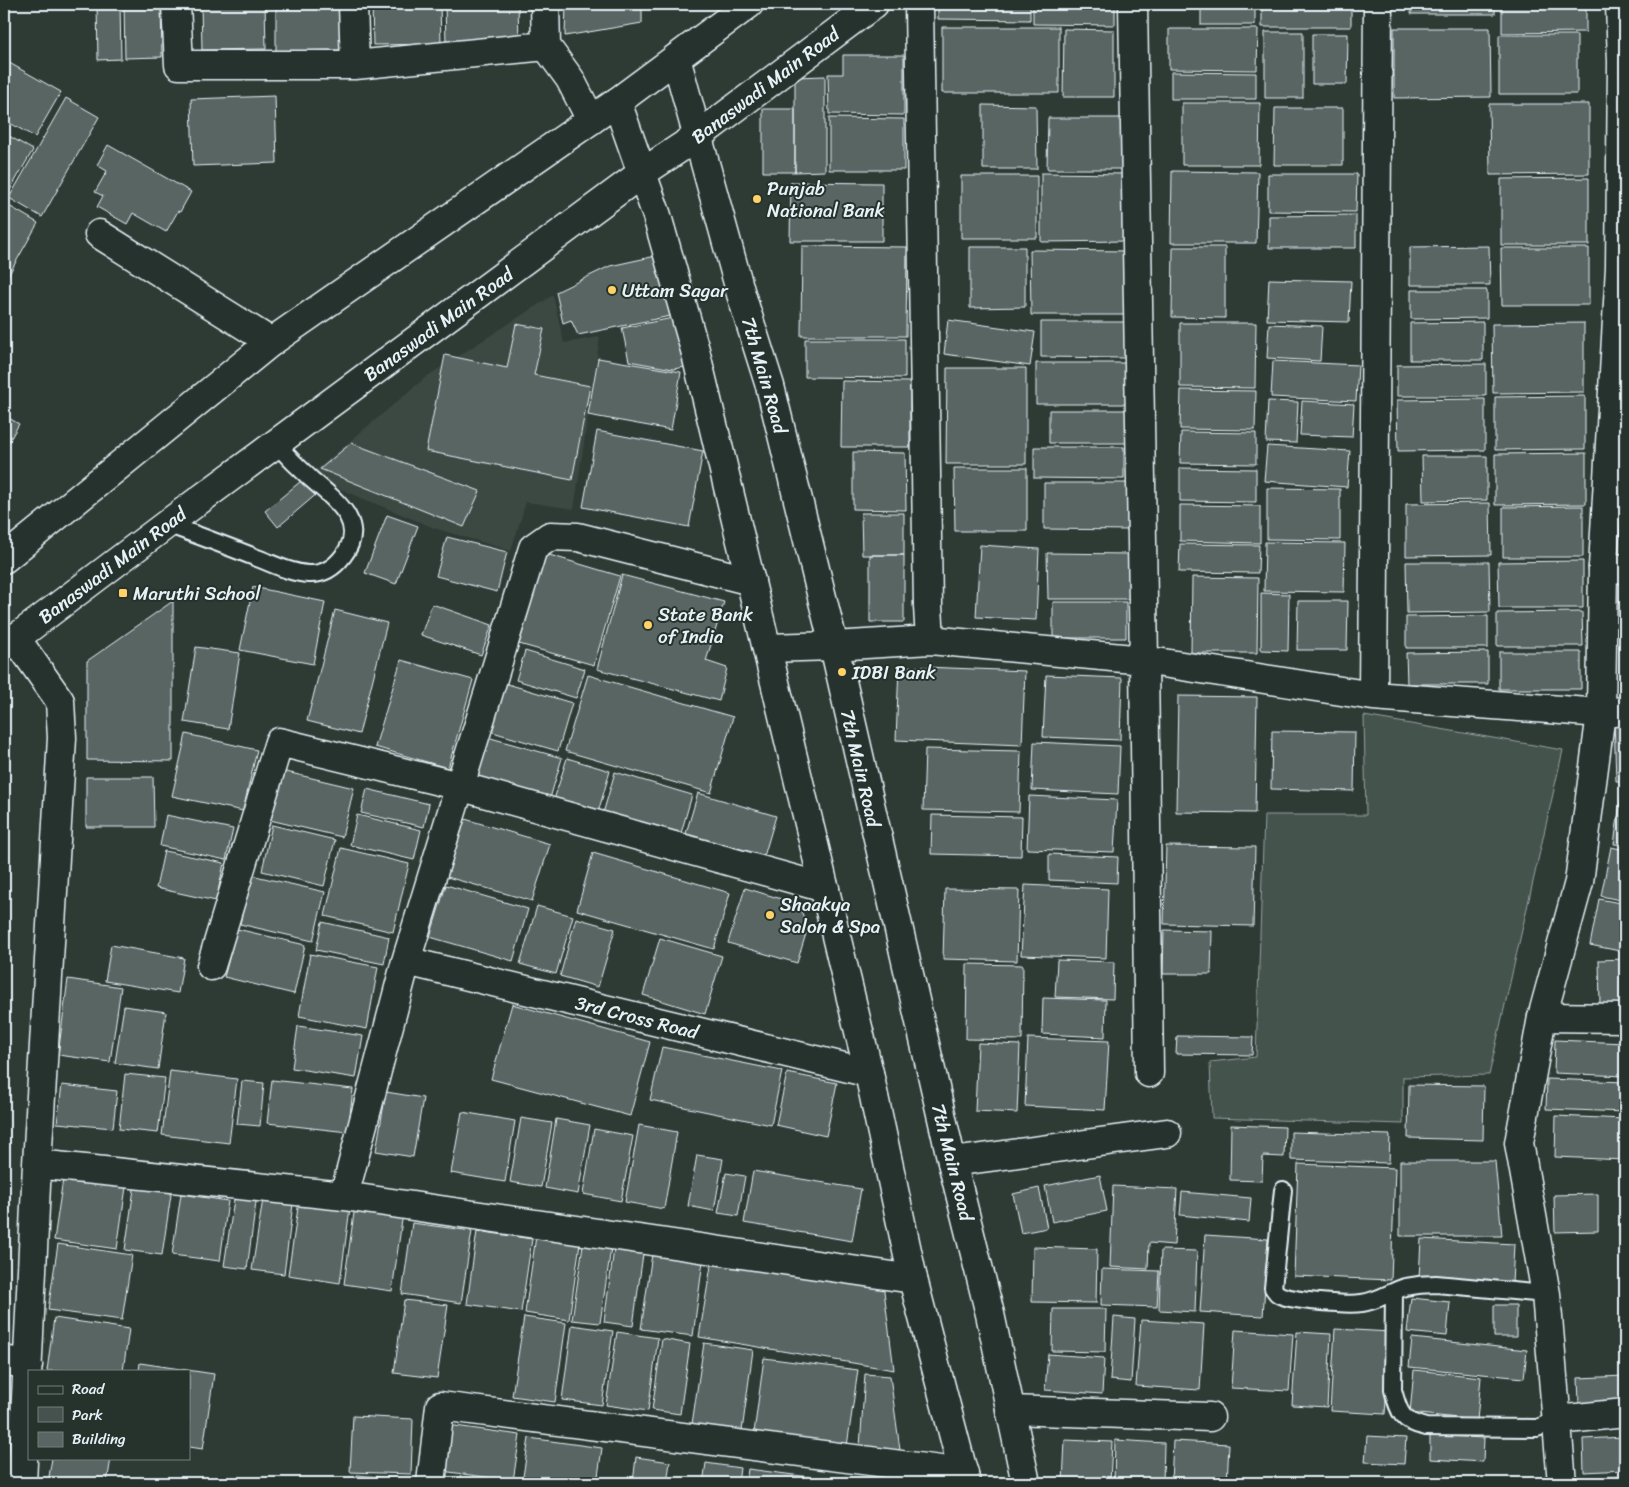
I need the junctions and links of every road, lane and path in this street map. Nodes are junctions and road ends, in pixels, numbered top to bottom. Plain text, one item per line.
1 (176, 4) edge
2 (353, 4) edge
3 (545, 4) edge
4 (748, 4) edge
5 (874, 4) edge
6 (919, 4) edge
7 (1133, 4) edge
8 (1378, 4) edge
9 (1620, 4) edge
10 (546, 46) junction
11 (676, 58) junction
12 (1624, 62) edge
13 (355, 65) junction
14 (617, 102) junction
15 (592, 120) junction
16 (698, 136) junction
17 (642, 173) junction
18 (99, 234) dead end
19 (1623, 266) edge
20 (271, 342) junction
21 (276, 444) junction
22 (167, 524) junction
23 (4, 559) edge
24 (1614, 568) edge
25 (751, 581) junction
26 (930, 640) junction
27 (9, 642) edge
28 (834, 646) junction
29 (767, 648) junction
30 (1144, 660) junction
31 (1373, 696) junction
32 (1613, 712) edge
33 (459, 786) junction
34 (825, 888) junction
35 (406, 961) junction
36 (211, 966) dead end
37 (1542, 1017) junction
38 (1625, 1018) edge
39 (869, 1073) junction
40 (1149, 1073) dead end
41 (1167, 1133) dead end
42 (952, 1162) junction
43 (37, 1164) junction
44 (1283, 1190) dead end
45 (344, 1196) junction
46 (913, 1279) junction
47 (1394, 1292) junction
48 (1546, 1294) junction
49 (16, 1362) edge
50 (1010, 1410) junction
51 (1625, 1413) edge
52 (1210, 1417) dead end
53 (1558, 1420) junction
54 (965, 1478) edge
55 (22, 1483) edge
56 (431, 1483) edge
57 (1026, 1483) edge
58 (1562, 1483) edge

1 - 13 street
2 - 13 street
3 - 10 street
4 - 11 street
5 - 16 street, Banaswadi Main Road
6 - 26 street
7 - 30 street
8 - 31 street
9 - 12 street
10 - 13 street
10 - 15 street
11 - 14 street
11 - 16 street, 7th Main Road
12 - 19 street
14 - 15 street
14 - 17 street
15 - 20 street
16 - 17 street, Banaswadi Main Road
16 - 28 street, 7th Main Road
17 - 21 street, Banaswadi Main Road
17 - 25 street
18 - 20 street
19 - 24 street
20 - 23 street
21 - 22 street, Banaswadi Main Road
21 - 22 lane
22 - 27 street, Banaswadi Main Road
24 - 32 street
25 - 29 street
25 - 33 street
26 - 28 street
26 - 30 street
27 - 43 street
28 - 29 street
28 - 42 street, 7th Main Road
29 - 34 street
30 - 31 street
30 - 40 street
31 - 32 street
32 - 37 street
33 - 34 street
33 - 35 street
33 - 36 street
34 - 39 street
35 - 39 street, 3rd Cross Road
35 - 45 street
37 - 38 street
37 - 48 street
39 - 46 street
41 - 42 street
42 - 50 street, 7th Main Road
43 - 45 street
43 - 49 street
44 - 47 lane
45 - 46 street
46 - 54 street
47 - 48 lane
47 - 53 lane
48 - 53 street
49 - 55 street
50 - 52 street
50 - 57 street, 7th Main Road
51 - 53 street
53 - 58 street
54 - 56 street

